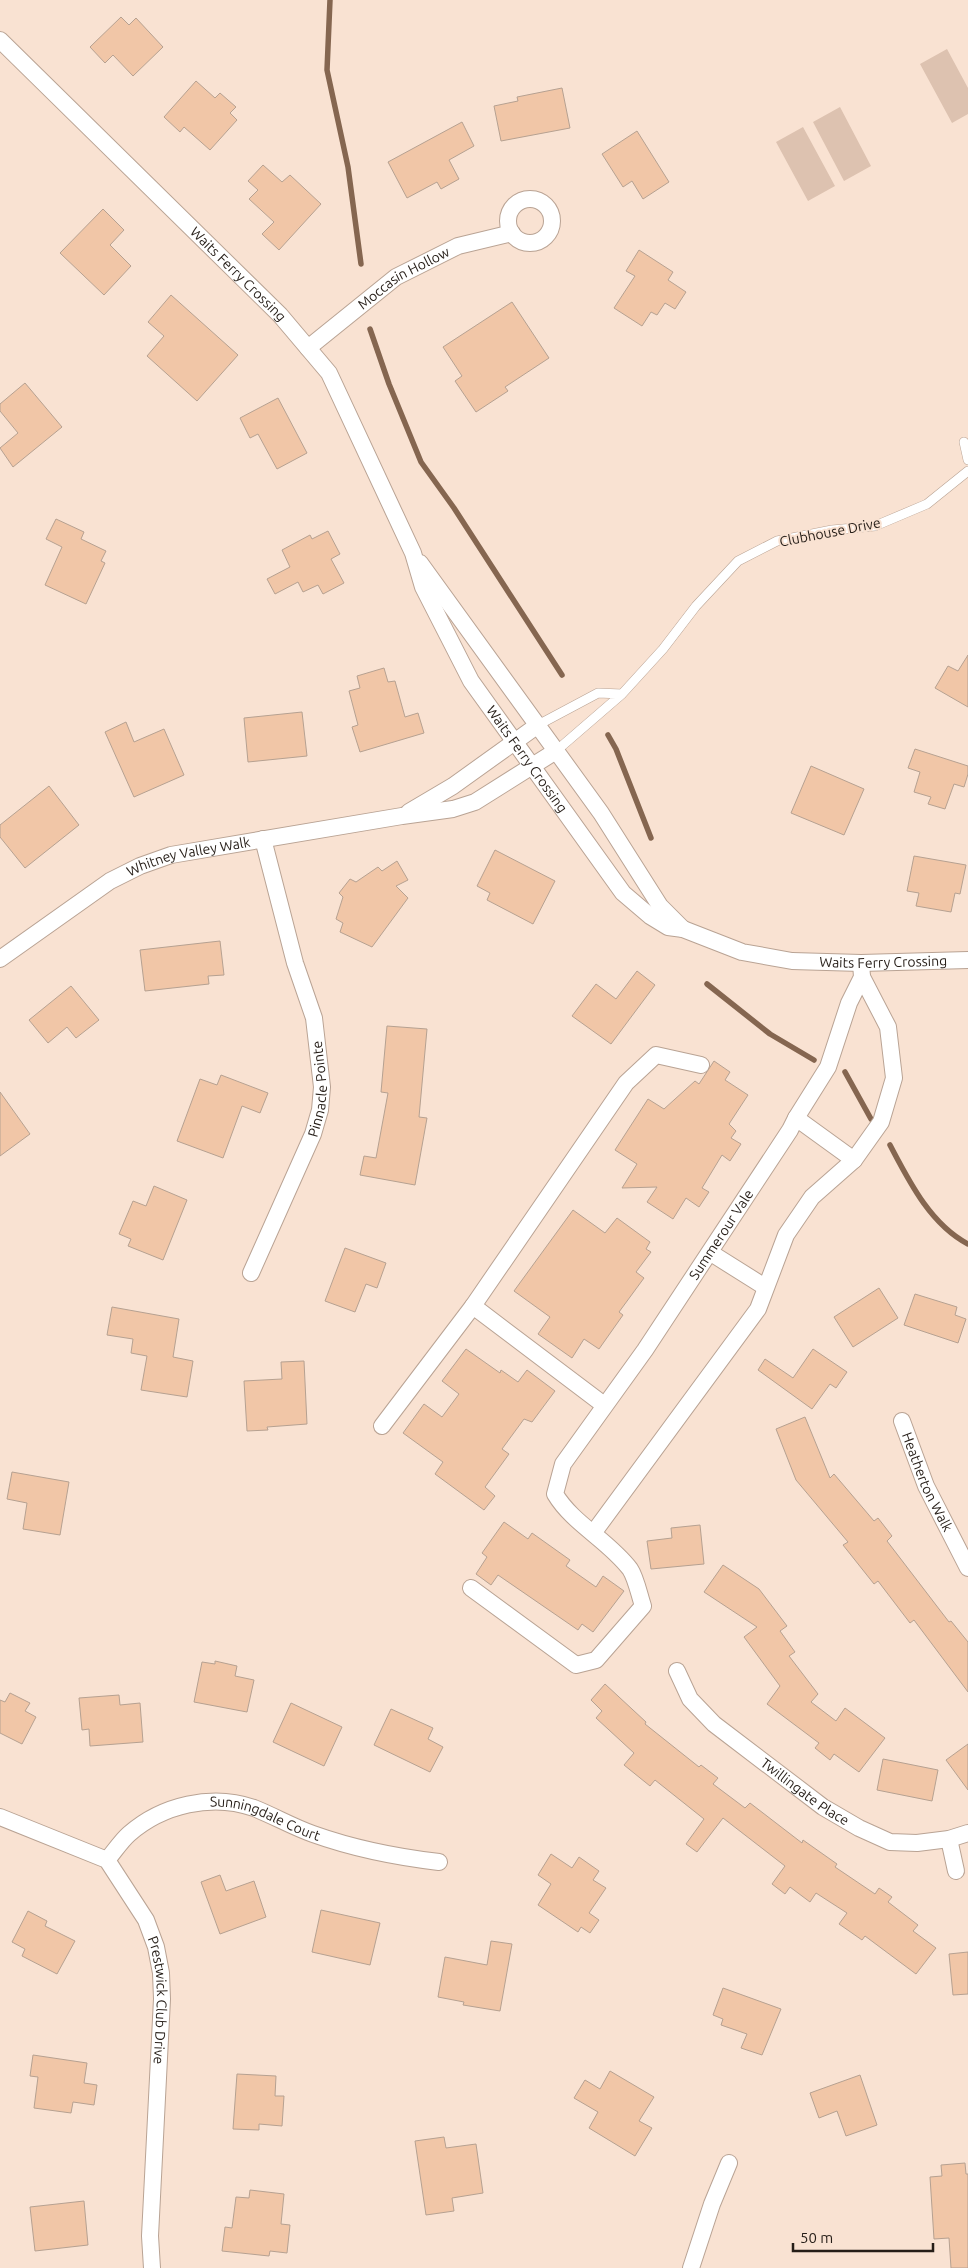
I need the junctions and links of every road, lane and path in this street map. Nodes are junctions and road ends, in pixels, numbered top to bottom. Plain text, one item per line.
1 (0, 40) edge
2 (512, 233) dead end
3 (308, 348) junction
4 (964, 442) dead end
5 (968, 460) edge
6 (968, 471) edge
7 (413, 553) junction
8 (622, 694) junction
9 (538, 725) junction
10 (515, 743) junction
11 (556, 751) junction
12 (531, 766) junction
13 (402, 816) junction
14 (263, 839) junction
15 (683, 929) junction
16 (0, 960) edge
17 (968, 960) edge
18 (862, 970) junction
19 (700, 1065) dead end
20 (796, 1118) junction
21 (854, 1160) junction
22 (711, 1253) junction
23 (251, 1273) dead end
24 (765, 1287) junction
25 (473, 1306) junction
26 (604, 1405) junction
27 (902, 1421) dead end
28 (382, 1426) dead end
29 (594, 1532) junction
30 (968, 1568) edge
31 (471, 1588) dead end
32 (677, 1671) dead end
33 (0, 1817) edge
34 (968, 1833) edge
35 (949, 1839) junction
36 (107, 1860) junction
37 (439, 1862) dead end
38 (956, 1871) dead end
39 (729, 2163) dead end
40 (152, 2268) edge
41 (691, 2268) edge

1 - 3 street, Waits Ferry Crossing
2 - 3 street, Moccasin Hollow
3 - 7 street, Waits Ferry Crossing
4 - 5 lane
6 - 8 lane, Clubhouse Drive
7 - 9 street, Waits Ferry Crossing
7 - 10 street, Waits Ferry Crossing
8 - 9 lane
8 - 11 lane, Clubhouse Drive
9 - 10 street, Whitney Valley Walk
9 - 11 street, Waits Ferry Crossing
10 - 12 street, Waits Ferry Crossing
10 - 13 street, Whitney Valley Walk
11 - 12 street, Whitney Valley Walk
11 - 15 street, Waits Ferry Crossing
12 - 13 street, Whitney Valley Walk
12 - 15 street, Waits Ferry Crossing
13 - 14 street, Whitney Valley Walk
14 - 16 street, Whitney Valley Walk
14 - 23 street, Pinnacle Pointe
15 - 18 street, Waits Ferry Crossing
17 - 18 street, Waits Ferry Crossing
18 - 20 street, Summerour Vale
18 - 21 street
19 - 25 street
20 - 21 street
20 - 22 street, Summerour Vale
21 - 24 street
22 - 24 street
22 - 26 street, Summerour Vale
24 - 29 street
25 - 26 street
25 - 28 street
26 - 29 street, Summerour Vale
27 - 30 street, Heatherton Walk
29 - 31 street
32 - 35 street, Twillingate Place
33 - 36 street
34 - 35 street, Twillingate Place
35 - 38 street
36 - 37 street, Sunningdale Court
36 - 40 street, Prestwick Club Drive
39 - 41 street

